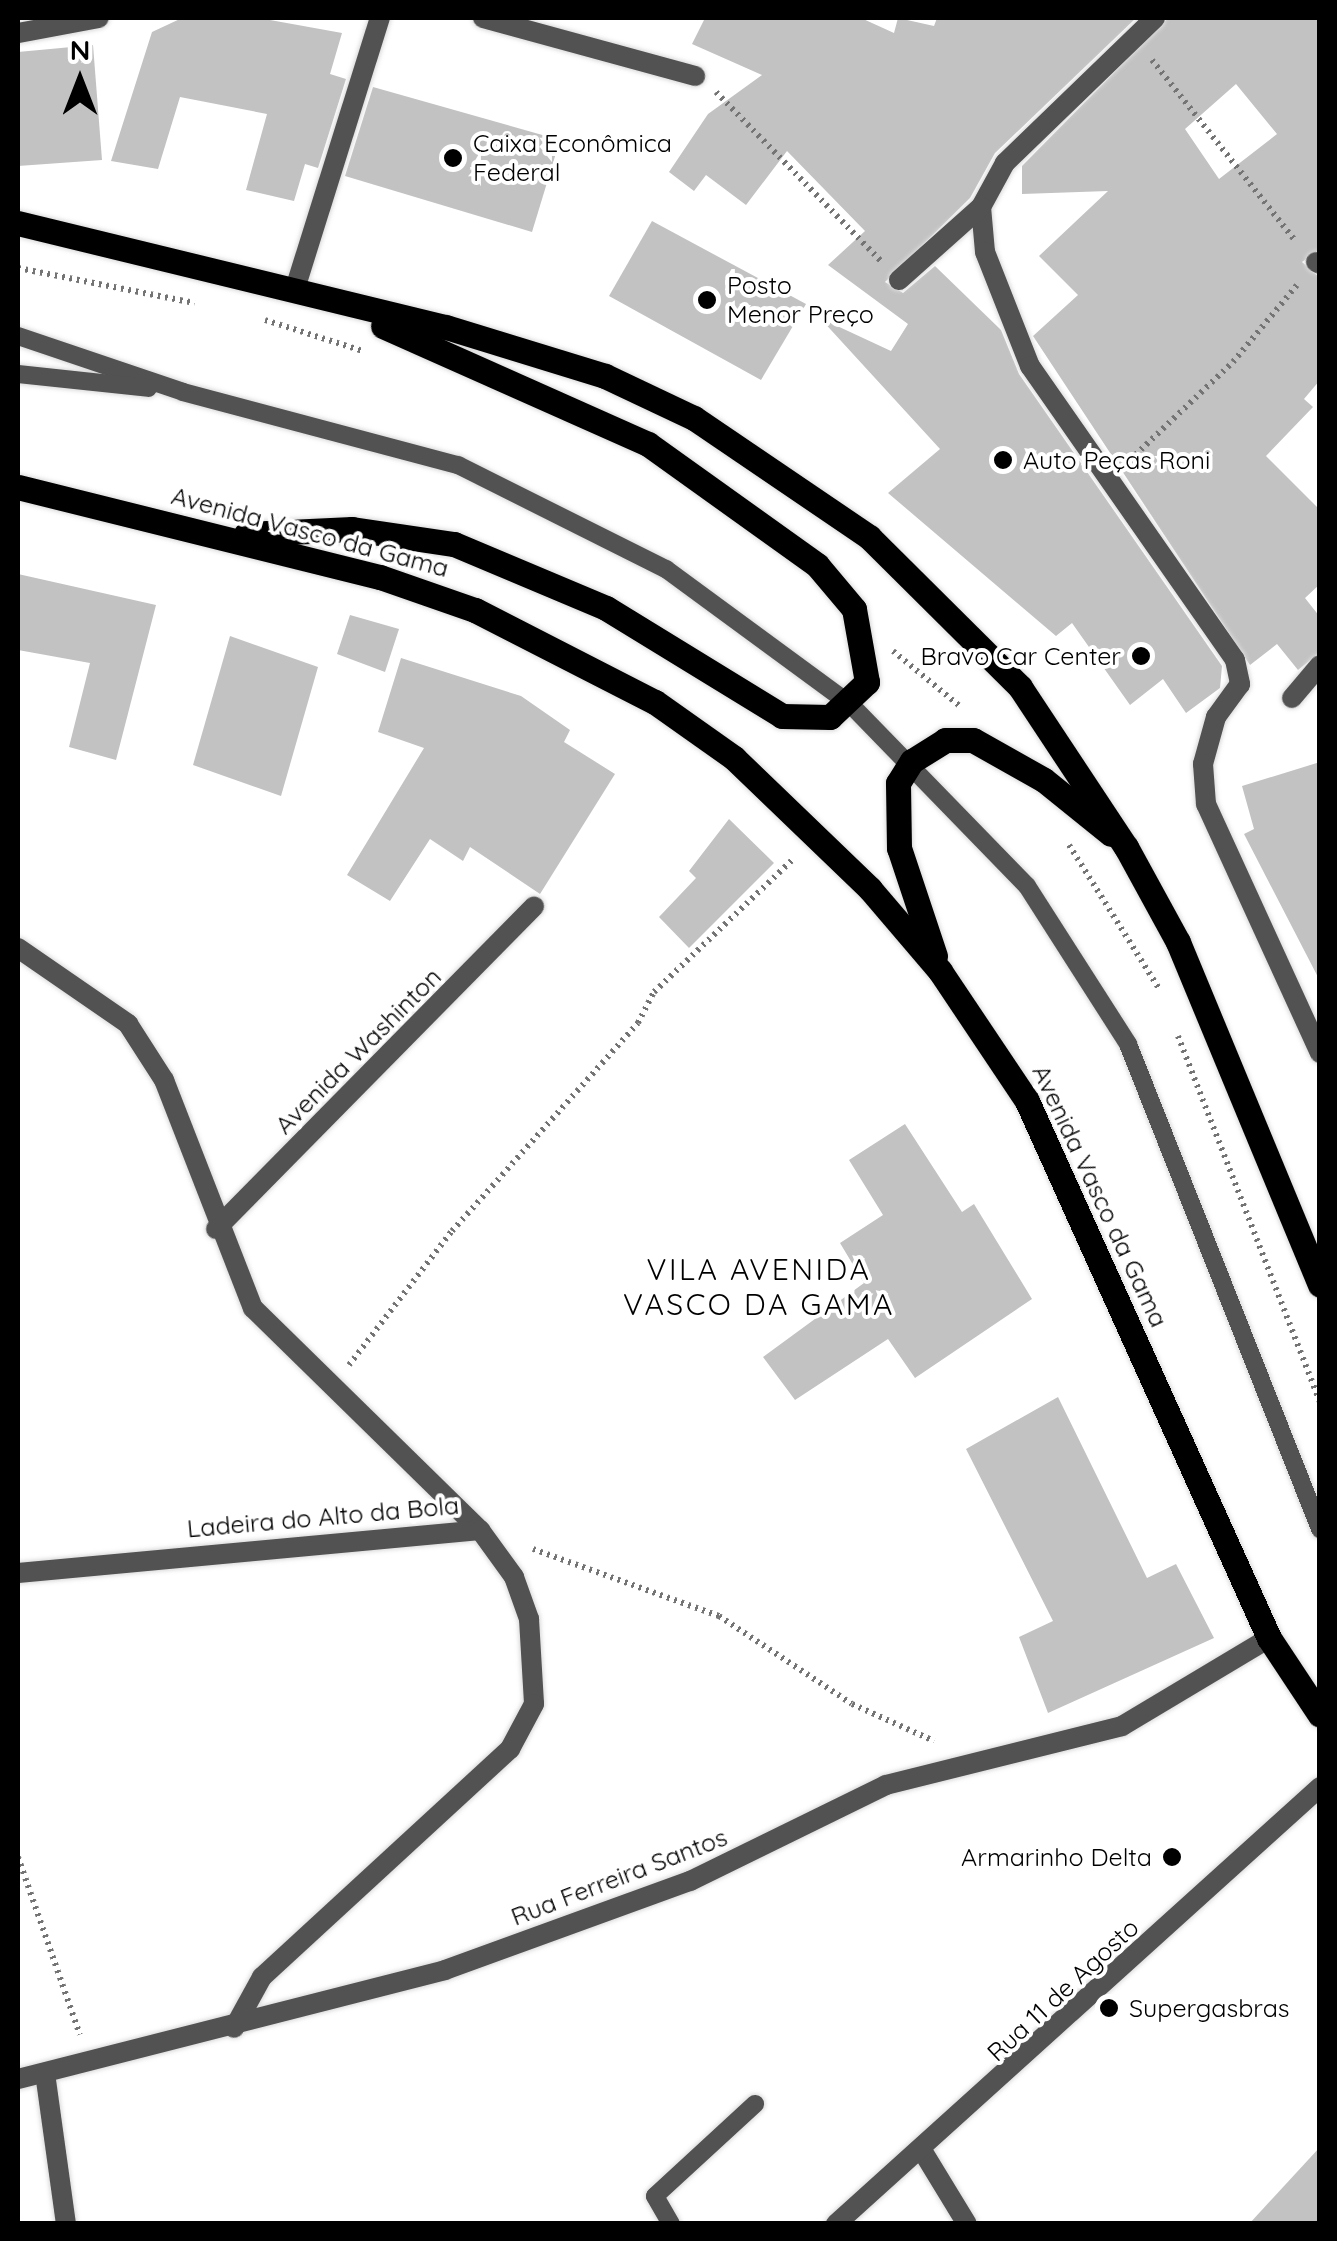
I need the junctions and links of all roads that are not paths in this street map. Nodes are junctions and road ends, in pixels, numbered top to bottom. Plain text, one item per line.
1 (99, 18) edge
2 (380, 18) edge
3 (483, 18) edge
4 (1155, 18) edge
5 (18, 33) edge
6 (695, 76) road end
7 (981, 207) junction
8 (18, 223) edge
9 (899, 280) road end
10 (294, 292) junction
11 (18, 336) edge
12 (18, 374) edge
13 (183, 392) junction
14 (18, 487) edge
15 (216, 536) junction
16 (1320, 665) edge
17 (1292, 698) dead end
18 (851, 705) junction
19 (912, 761) junction
20 (1126, 847) junction
21 (534, 906) dead end
22 (18, 948) edge
23 (940, 971) junction
24 (1320, 1053) edge
25 (216, 1229) junction
26 (1313, 1249) edge
27 (1320, 1284) edge
28 (1320, 1529) edge
29 (480, 1530) junction
30 (18, 1573) edge
31 (1269, 1638) junction
32 (1320, 1715) edge
33 (1320, 1787) edge
34 (234, 2028) junction
35 (45, 2073) junction
36 (18, 2079) edge
37 (755, 2104) dead end
38 (924, 2152) junction
39 (66, 2224) edge
40 (672, 2224) edge
41 (836, 2224) edge
42 (966, 2224) edge

1 - 5 street
2 - 10 street
3 - 6 street
4 - 7 street
7 - 9 street
7 - 24 street
8 - 10 main road
10 - 18 main road
10 - 20 main road
11 - 13 lane
12 - 13 lane
13 - 18 lane
14 - 15 main road, Avenida Vasco da Gama
15 - 18 main road
15 - 23 main road, Avenida Vasco da Gama
16 - 17 street
18 - 19 lane
19 - 20 main road
19 - 23 main road
19 - 28 lane
20 - 26 main road
21 - 25 street, Avenida Washinton
22 - 25 street
23 - 31 main road, Avenida Vasco da Gama
25 - 29 street
26 - 27 main road
29 - 30 street, Ladeira do Alto da Bola
29 - 34 street, Ladeira do Alto da Bola
31 - 32 main road, Avenida Vasco da Gama
31 - 34 street, Rua Ferreira Santos
33 - 38 street, Rua 11 de Agosto
34 - 35 street, Rua Ferreira Santos
35 - 36 street, Rua Ferreira Santos
35 - 39 street
37 - 40 lane
38 - 41 street, Rua 11 de Agosto
38 - 42 street

